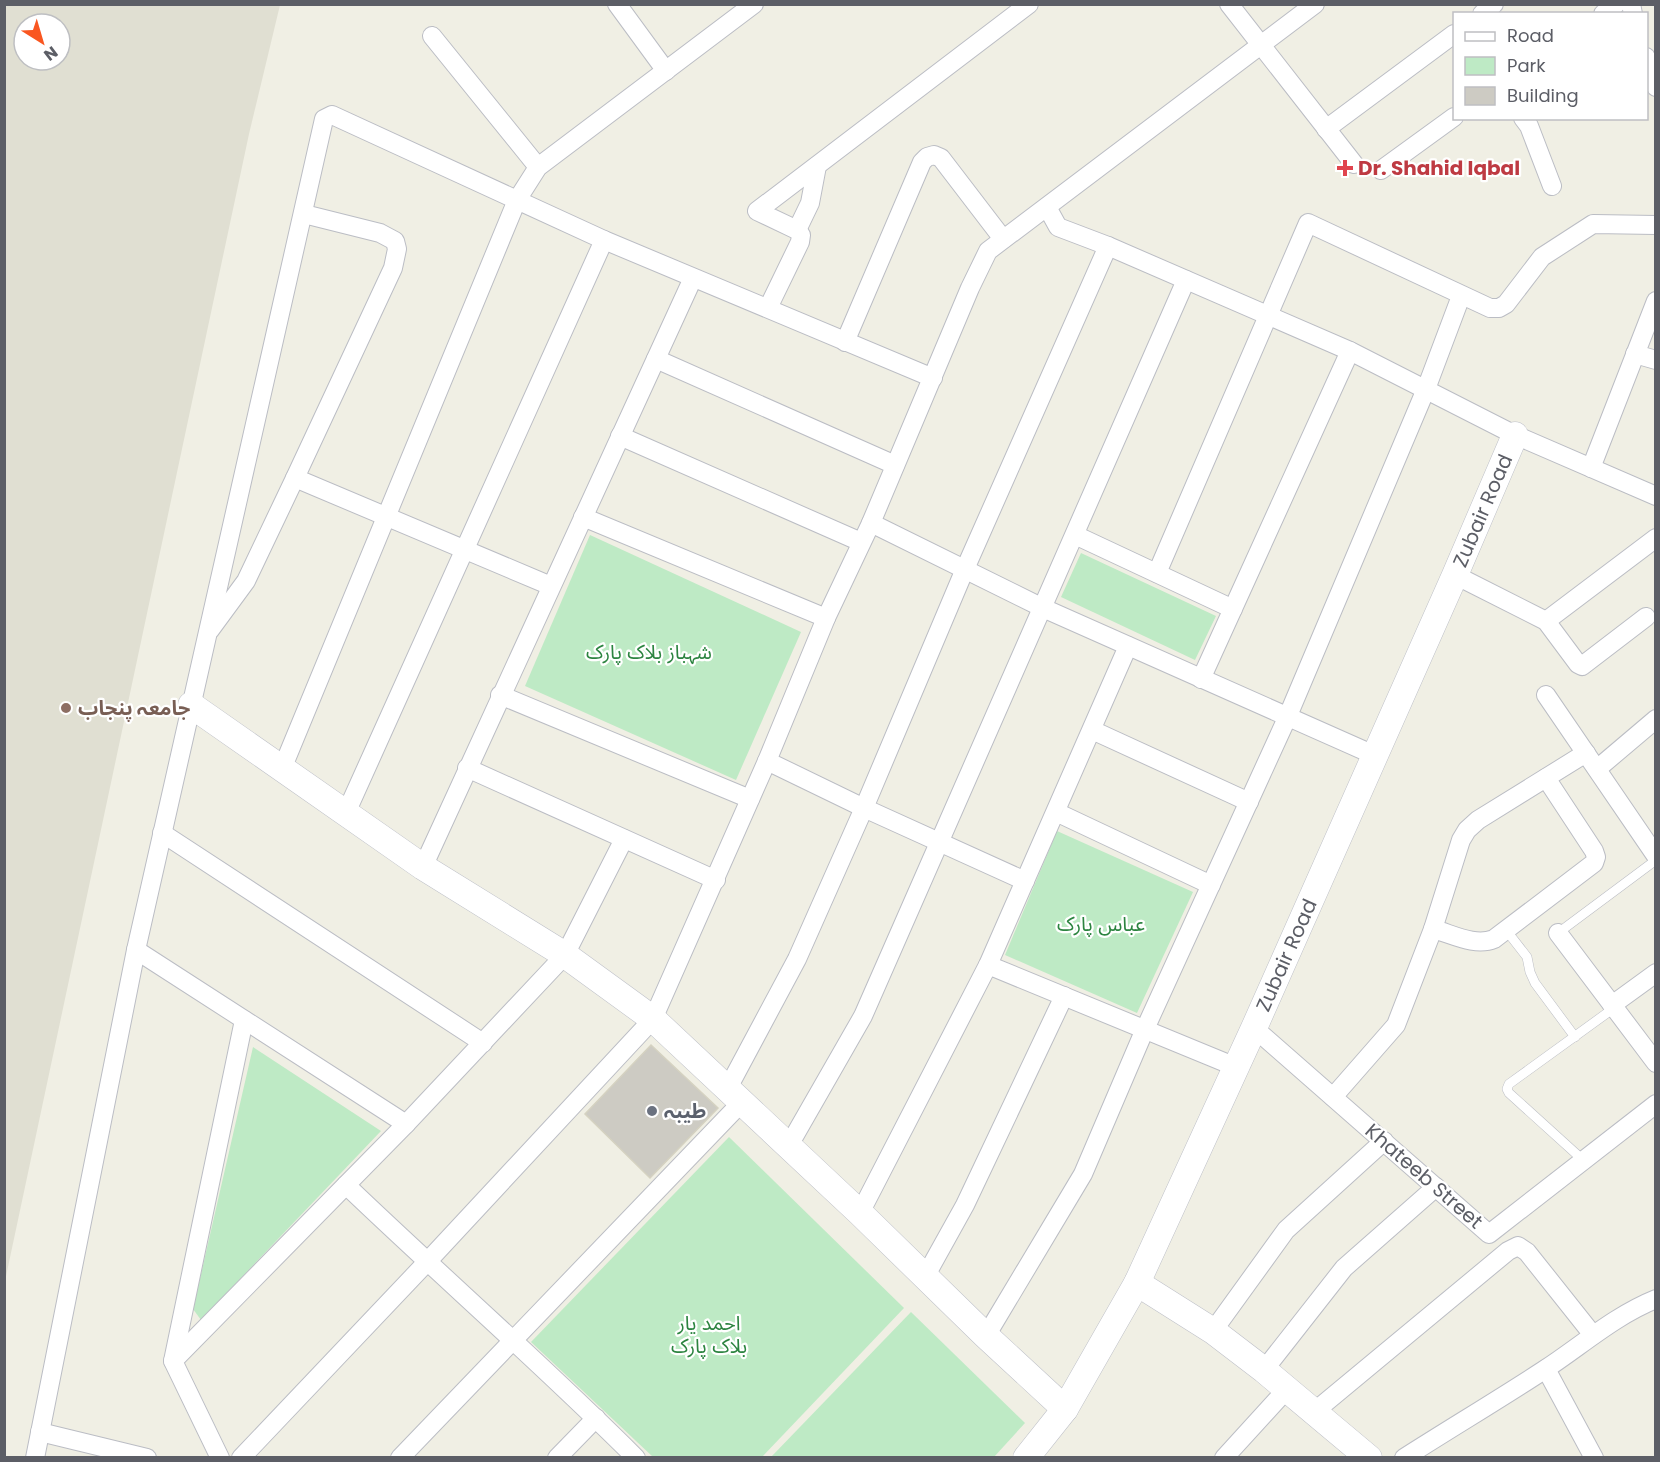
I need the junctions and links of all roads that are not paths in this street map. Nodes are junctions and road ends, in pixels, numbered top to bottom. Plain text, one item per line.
1 (617, 4) edge
2 (754, 4) edge
3 (1029, 4) edge
4 (1229, 4) edge
5 (1315, 4) edge
6 (1453, 35) edge
7 (432, 36) dead end
8 (1260, 45) junction
9 (1648, 60) edge
10 (666, 71) junction
11 (1655, 83) edge
12 (1453, 118) edge
13 (1525, 120) edge
14 (1326, 129) junction
15 (1354, 164) dead end
16 (817, 166) junction
17 (538, 168) junction
18 (1381, 171) dead end
19 (1552, 186) dead end
20 (517, 200) junction
21 (1047, 207) junction
22 (304, 214) junction
23 (1656, 225) edge
24 (797, 230) junction
25 (1003, 239) junction
26 (604, 240) junction
27 (1108, 246) junction
28 (693, 278) junction
29 (1186, 280) junction
30 (1461, 296) junction
31 (1656, 301) edge
32 (768, 308) junction
33 (1268, 315) junction
34 (845, 342) junction
35 (1350, 351) junction
36 (1635, 354) junction
37 (656, 359) junction
38 (1656, 360) edge
39 (933, 378) junction
40 (1426, 389) junction
41 (1515, 435) junction
42 (620, 436) junction
43 (895, 465) junction
44 (1591, 468) junction
45 (295, 478) junction
46 (1656, 496) edge
47 (387, 515) junction
48 (583, 517) junction
49 (871, 523) junction
50 (1075, 535) junction
51 (1656, 538) edge
52 (861, 542) junction
53 (465, 549) junction
54 (965, 569) junction
55 (1157, 573) junction
56 (1455, 575) junction
57 (551, 586) junction
58 (1043, 608) junction
59 (1233, 609) junction
60 (1646, 617) dead end
61 (826, 618) junction
62 (1546, 621) junction
63 (206, 636) junction
64 (1128, 646) junction
65 (1201, 679) junction
66 (500, 695) junction
67 (1546, 695) dead end
68 (191, 705) junction
69 (1287, 718) junction
70 (1656, 719) edge
71 (1092, 730) junction
72 (1586, 753) junction
73 (1374, 755) junction
74 (767, 761) junction
75 (467, 768) junction
76 (282, 769) junction
77 (1597, 769) junction
78 (1546, 778) junction
79 (750, 800) junction
80 (1249, 802) junction
81 (864, 808) junction
82 (1056, 812) junction
83 (346, 813) junction
84 (162, 833) junction
85 (624, 839) junction
86 (939, 842) junction
87 (1656, 856) edge
88 (1656, 860) edge
89 (423, 867) junction
90 (716, 880) junction
91 (1025, 882) junction
92 (1211, 885) junction
93 (1433, 929) junction
94 (1506, 930) junction
95 (1558, 933) joint
96 (136, 950) junction
97 (565, 955) junction
98 (988, 964) junction
99 (1656, 973) edge
100 (1064, 996) junction
101 (1613, 1007) junction
102 (244, 1020) junction
103 (653, 1020) junction
104 (1254, 1028) junction
105 (1145, 1029) junction
106 (1575, 1036) junction
107 (483, 1043) junction
108 (1656, 1063) edge
109 (1236, 1067) junction
110 (735, 1095) junction
111 (1333, 1097) junction
112 (1656, 1104) edge
113 (406, 1125) junction
114 (1384, 1141) junction
115 (788, 1147) junction
116 (1583, 1160) junction
117 (346, 1185) junction
118 (1436, 1187) junction
119 (860, 1214) junction
120 (1490, 1234) junction
121 (1508, 1251) junction
122 (427, 1262) junction
123 (925, 1277) junction
124 (1137, 1283) junction
125 (1656, 1299) edge
126 (1213, 1331) junction
127 (1593, 1335) junction
128 (986, 1336) junction
129 (512, 1341) junction
130 (173, 1361) junction
131 (1546, 1369) junction
132 (1264, 1370) junction
133 (1287, 1389) junction
134 (1065, 1409) junction
135 (1314, 1412) junction
136 (596, 1418) junction
137 (40, 1432) junction
138 (36, 1458) edge
139 (147, 1458) edge
140 (220, 1458) edge
141 (241, 1458) edge
142 (400, 1458) edge
143 (557, 1458) edge
144 (636, 1458) edge
145 (1026, 1458) edge
146 (1224, 1458) edge
147 (1369, 1458) edge
148 (1404, 1458) edge
149 (1594, 1458) edge

1 - 10 street
2 - 10 street
3 - 16 street
4 - 8 street
5 - 8 street
6 - 14 street
7 - 17 street
8 - 14 street
8 - 21 street
9 - 11 street
10 - 17 street
12 - 18 street
13 - 19 street
14 - 15 street
16 - 24 street
16 - 24 street
17 - 20 street
20 - 22 street
20 - 26 street
20 - 47 street
21 - 25 street
21 - 27 street
22 - 45 street
22 - 63 street
23 - 30 street
24 - 32 street
25 - 34 street
25 - 39 street
26 - 28 street
26 - 53 street
27 - 29 street
27 - 54 street
28 - 32 street
28 - 37 street
29 - 33 street
29 - 50 street
30 - 33 street
30 - 40 street
31 - 36 street
32 - 34 street
33 - 35 street
33 - 55 street
34 - 39 street
35 - 40 street
35 - 59 street
36 - 38 street
36 - 44 street
37 - 42 street
37 - 43 street
39 - 43 street
40 - 41 street
40 - 69 street
41 - 44 street
41 - 56 street, Zubair Road
42 - 48 street
42 - 52 street
43 - 49 street
44 - 46 street
45 - 47 street
45 - 63 street
47 - 53 street
47 - 76 street
48 - 57 street
48 - 61 street
49 - 52 street
49 - 54 street
50 - 55 street
50 - 58 street
51 - 62 street
52 - 61 street
53 - 57 street
53 - 83 street
54 - 58 street
54 - 81 street
55 - 59 street
56 - 62 street
56 - 73 street, Zubair Road
57 - 66 street
58 - 64 street
58 - 86 street
59 - 65 street
60 - 62 street
61 - 74 street
63 - 68 street
64 - 65 street
64 - 71 street
65 - 69 street
66 - 75 street
66 - 79 street
67 - 72 street
68 - 76 street
68 - 84 street
69 - 73 street
69 - 80 street
70 - 77 street
71 - 80 street
71 - 82 street
72 - 77 street
72 - 78 street
73 - 104 street, Zubair Road
74 - 79 street
74 - 81 street
75 - 85 street
75 - 89 street
76 - 83 street
77 - 87 street
78 - 93 street
78 - 94 street
79 - 90 street
80 - 92 street
81 - 86 street
81 - 110 street
82 - 91 street
82 - 92 street
83 - 89 street
84 - 96 street
84 - 107 street
85 - 90 street
85 - 97 street
86 - 91 street
86 - 115 street
88 - 95 lane
89 - 97 street
90 - 103 street
91 - 98 street
92 - 105 street
93 - 94 street
93 - 111 street
94 - 106 lane
95 - 101 street
96 - 102 street
96 - 137 street
97 - 103 street
97 - 107 street
98 - 100 street
98 - 119 street
99 - 101 street
100 - 105 street
100 - 123 street
101 - 106 lane
101 - 108 street
102 - 113 street
102 - 130 street
103 - 110 street
103 - 122 street
104 - 109 street, Zubair Road
104 - 111 street, Khateeb Street
105 - 109 street
105 - 128 street
106 - 116 lane
107 - 113 street
109 - 124 street, Zubair Road
110 - 115 street
110 - 129 street
111 - 114 street, Khateeb Street
112 - 116 street, Khateeb Street
113 - 117 street
114 - 118 street, Khateeb Street
114 - 126 street
115 - 119 street
116 - 120 street, Khateeb Street
117 - 122 street
117 - 130 street
118 - 120 street, Khateeb Street
118 - 132 street
119 - 123 street
120 - 121 street
121 - 127 street
121 - 135 street
122 - 129 street
122 - 141 street
123 - 128 street
124 - 126 street
124 - 134 street, Zubair Road
125 - 127 street
126 - 132 street
127 - 131 street
128 - 134 street
129 - 136 street
129 - 142 street
130 - 140 street
131 - 148 street
131 - 149 street
132 - 133 street
133 - 135 street
133 - 146 street
134 - 145 street, Zubair Road
135 - 147 street
136 - 143 street
136 - 144 street
137 - 138 street
137 - 139 street

